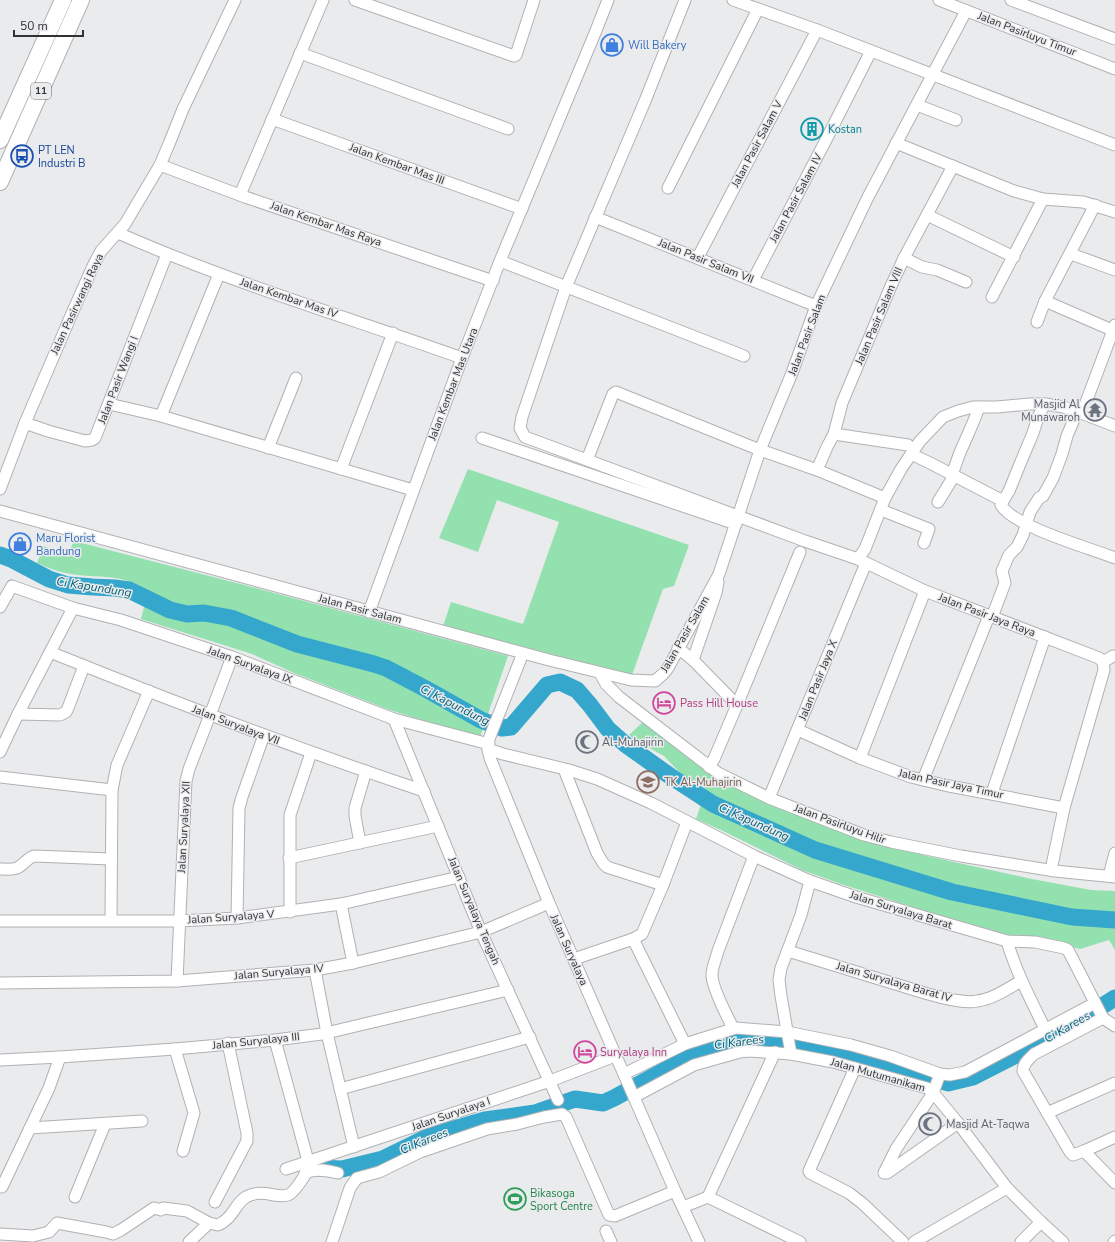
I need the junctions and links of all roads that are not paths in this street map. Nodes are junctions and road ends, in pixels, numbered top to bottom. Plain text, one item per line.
1 (63, 0) edge
2 (81, 0) edge
3 (235, 0) edge
4 (323, 0) edge
5 (355, 0) edge
6 (534, 0) edge
7 (608, 0) edge
8 (685, 0) edge
9 (733, 0) edge
10 (939, 0) edge
11 (1011, 0) edge
12 (1039, 5) edge
13 (758, 9) junction
14 (966, 10) junction
15 (817, 30) junction
16 (1115, 38) edge
17 (871, 51) junction
18 (300, 53) junction
19 (1115, 69) edge
20 (933, 76) junction
21 (917, 105) junction
22 (272, 119) junction
23 (956, 120) dead end
24 (508, 129) dead end
25 (0, 140) edge
26 (896, 143) junction
27 (1115, 145) edge
28 (160, 165) junction
29 (953, 166) junction
30 (0, 182) edge
31 (668, 188) dead end
32 (240, 195) junction
33 (1044, 199) junction
34 (1095, 205) junction
35 (522, 209) junction
36 (1115, 212) edge
37 (927, 215) junction
38 (595, 217) junction
39 (118, 232) junction
40 (167, 254) junction
41 (1071, 254) junction
42 (698, 257) junction
43 (1014, 257) junction
44 (904, 258) junction
45 (500, 261) junction
46 (1115, 270) edge
47 (219, 274) junction
48 (752, 280) junction
49 (493, 281) junction
50 (966, 282) dead end
51 (566, 287) junction
52 (992, 297) dead end
53 (1045, 301) junction
54 (816, 306) junction
55 (1037, 322) dead end
56 (1114, 328) edge
57 (392, 333) junction
58 (744, 356) dead end
59 (462, 358) junction
60 (296, 378) dead end
61 (109, 404) junction
62 (1045, 404) junction
63 (979, 407) junction
64 (1080, 412) junction
65 (161, 416) junction
66 (25, 423) junction
67 (1115, 426) edge
68 (834, 434) junction
69 (482, 438) dead end
70 (268, 448) junction
71 (760, 450) junction
72 (910, 450) junction
73 (587, 460) junction
74 (341, 469) junction
75 (817, 470) junction
76 (953, 475) junction
77 (0, 489) edge
78 (413, 490) junction
79 (885, 498) junction
80 (1003, 501) junction
81 (938, 502) dead end
82 (881, 510) junction
83 (0, 511) edge
84 (737, 520) junction
85 (1027, 525) junction
86 (924, 543) dead end
87 (800, 552) dead end
88 (1115, 558) edge
89 (862, 561) junction
90 (719, 574) junction
91 (925, 591) junction
92 (0, 606) edge
93 (73, 608) junction
94 (369, 612) junction
95 (990, 616) junction
96 (1046, 637) junction
97 (678, 648) junction
98 (50, 652) junction
99 (523, 653) junction
100 (1113, 656) dead end
101 (232, 657) junction
102 (693, 660) junction
103 (84, 666) junction
104 (1103, 666) junction
105 (600, 673) junction
106 (631, 680) junction
107 (149, 691) junction
108 (619, 697) junction
109 (737, 705) junction
110 (18, 714) junction
111 (210, 715) junction
112 (394, 719) junction
113 (798, 730) junction
114 (264, 735) junction
115 (489, 744) junction
116 (0, 752) edge
117 (311, 753) junction
118 (860, 758) junction
119 (709, 767) junction
120 (564, 768) junction
121 (366, 772) junction
122 (0, 776) edge
123 (923, 780) junction
124 (112, 790) junction
125 (424, 791) junction
126 (992, 793) junction
127 (769, 798) junction
128 (1064, 808) junction
129 (686, 822) junction
130 (438, 826) junction
131 (360, 843) junction
132 (1115, 853) edge
133 (754, 856) junction
134 (289, 858) junction
135 (111, 859) junction
136 (0, 869) edge
137 (1051, 870) junction
138 (459, 877) junction
139 (1112, 877) edge
140 (810, 881) junction
141 (663, 885) junction
142 (549, 903) junction
143 (341, 904) junction
144 (290, 912) junction
145 (237, 918) junction
146 (0, 920) edge
147 (112, 920) junction
148 (179, 921) junction
149 (481, 932) junction
150 (633, 939) junction
151 (1007, 941) junction
152 (788, 951) junction
153 (574, 959) junction
154 (353, 963) junction
155 (315, 970) junction
156 (177, 981) junction
157 (1022, 981) junction
158 (0, 983) edge
159 (508, 990) junction
160 (1099, 1010) junction
161 (1115, 1026) edge
162 (733, 1028) junction
163 (1045, 1029) junction
164 (327, 1033) junction
165 (788, 1036) junction
166 (530, 1037) junction
167 (275, 1040) junction
168 (228, 1043) junction
169 (685, 1044) junction
170 (175, 1049) junction
171 (775, 1052) junction
172 (791, 1054) junction
173 (615, 1056) junction
174 (60, 1057) junction
175 (0, 1060) edge
176 (855, 1068) junction
177 (625, 1076) junction
178 (940, 1076) junction
179 (550, 1081) junction
180 (1115, 1083) edge
181 (340, 1089) junction
182 (934, 1092) junction
183 (632, 1094) junction
184 (558, 1100) dead end
185 (1047, 1113) junction
186 (142, 1121) dead end
187 (958, 1123) junction
188 (105, 1124) junction
189 (30, 1128) junction
190 (1115, 1137) edge
191 (354, 1146) junction
192 (183, 1150) dead end
193 (1084, 1151) junction
194 (309, 1166) junction
195 (286, 1169) dead end
196 (338, 1173) dead end
197 (1115, 1183) edge
198 (2, 1187) dead end
199 (1007, 1188) junction
200 (675, 1191) junction
201 (75, 1197) dead end
202 (708, 1197) junction
203 (216, 1202) dead end
204 (683, 1207) junction
205 (1041, 1222) junction
206 (209, 1223) junction
207 (606, 1231) dead end
208 (0, 1234) edge
209 (189, 1242) edge
210 (332, 1242) edge
211 (611, 1242) edge
212 (699, 1242) edge
213 (800, 1242) edge
214 (903, 1242) edge
215 (914, 1242) edge
216 (1021, 1242) edge
217 (1063, 1242) edge

1 - 25 highway, 11
2 - 30 highway, 11
3 - 28 street, Jalan Pasirwangi Raya
4 - 18 street
5 - 6 street
7 - 35 street, Jalan Kembar Mas Utara
8 - 38 street
9 - 13 street
10 - 14 street, Jalan Pasirluyu Timur
11 - 12 street
12 - 16 street
13 - 15 street
13 - 31 street
14 - 19 street, Jalan Pasirluyu Timur
14 - 20 street, Jalan Pasir Salam
15 - 17 street
15 - 42 street, Jalan Pasir Salam V
17 - 20 street
17 - 48 street, Jalan Pasir Salam IV
18 - 22 street
18 - 24 street
20 - 21 street, Jalan Pasir Salam
20 - 27 street
21 - 23 street
21 - 26 street, Jalan Pasir Salam
22 - 32 street
22 - 35 street, Jalan Kembar Mas III
26 - 29 street
26 - 54 street, Jalan Pasir Salam
28 - 32 street, Jalan Kembar Mas Raya
28 - 39 street, Jalan Pasirwangi Raya
29 - 33 street
29 - 37 street, Jalan Pasir Salam VIII
32 - 49 street, Jalan Kembar Mas Raya
33 - 34 street
33 - 43 street
34 - 36 street
34 - 41 street
35 - 45 street, Jalan Kembar Mas Utara
37 - 43 street
37 - 44 street, Jalan Pasir Salam VIII
38 - 42 street, Jalan Pasir Salam VII
38 - 51 street
39 - 40 street, Jalan Kembar Mas IV
39 - 66 street, Jalan Pasirwangi Raya
40 - 47 street, Jalan Kembar Mas IV
40 - 61 street, Jalan Pasir Wangi I
41 - 46 street
41 - 53 street
42 - 48 street, Jalan Pasir Salam VII
43 - 52 street
44 - 50 street
44 - 68 street, Jalan Pasir Salam VIII
45 - 49 street, Jalan Kembar Mas Utara
45 - 51 street
47 - 57 street, Jalan Kembar Mas IV
47 - 65 street
48 - 54 street, Jalan Pasir Salam VII
49 - 59 street, Jalan Kembar Mas Utara
51 - 58 street
51 - 73 street
53 - 55 street
53 - 56 street
54 - 71 street, Jalan Pasir Salam
56 - 64 street
57 - 59 street, Jalan Kembar Mas IV
57 - 74 street
59 - 78 street, Jalan Kembar Mas Utara
60 - 70 street
61 - 65 street
61 - 66 street, Jalan Pasir Wangi I
62 - 63 street, Jalan Pasir Jaya X
62 - 64 street, Jalan Pasir Jaya X
62 - 80 street
63 - 72 street, Jalan Pasir Jaya X
63 - 76 street
64 - 67 street, Jalan Pasir Jaya X
64 - 85 street
65 - 70 street
66 - 77 street, Jalan Pasirwangi Raya
68 - 72 street
68 - 75 street, Jalan Pasir Salam VIII
69 - 84 street
70 - 74 street
71 - 73 street
71 - 75 street
71 - 84 street, Jalan Pasir Salam
72 - 76 street
72 - 79 street, Jalan Pasir Jaya X
73 - 84 street
74 - 78 street
75 - 79 street
76 - 80 street
76 - 81 street
78 - 94 street, Jalan Kembar Mas Utara
79 - 82 street, Jalan Pasir Jaya X
80 - 85 street
82 - 86 street
82 - 89 street, Jalan Pasir Jaya X
83 - 94 street, Jalan Pasir Salam
84 - 89 street, Jalan Pasir Jaya Raya
84 - 90 street, Jalan Pasir Salam
85 - 88 street
85 - 95 street
87 - 109 street
89 - 91 street, Jalan Pasir Jaya Raya
89 - 113 street, Jalan Pasir Jaya X
90 - 97 street, Jalan Pasir Salam
90 - 102 street
91 - 95 street, Jalan Pasir Jaya Raya
91 - 118 street
92 - 93 street, Jalan Suryalaya IX
93 - 98 street
93 - 101 street, Jalan Suryalaya IX
94 - 99 street, Jalan Pasir Salam
95 - 96 street, Jalan Pasir Jaya Raya
95 - 123 street
96 - 104 street, Jalan Pasir Jaya Raya
96 - 126 street
97 - 102 street
97 - 106 street, Jalan Pasir Salam
98 - 103 street, Jalan Suryalaya VII
98 - 110 street
99 - 105 street, Jalan Pasir Salam
99 - 115 street
100 - 104 street
101 - 111 street, Jalan Suryalaya XII
101 - 112 street, Jalan Suryalaya IX
102 - 109 street
103 - 107 street, Jalan Suryalaya VII
103 - 110 street
104 - 128 street
105 - 106 street, Jalan Pasir Salam
105 - 108 street, Jalan Pasirluyu Hilir
106 - 108 street
107 - 111 street, Jalan Suryalaya VII
107 - 124 street
108 - 119 street, Jalan Pasirluyu Hilir
109 - 119 street
110 - 116 street
111 - 114 street, Jalan Suryalaya VII
111 - 148 street, Jalan Suryalaya XII
112 - 115 street, Jalan Suryalaya IX
112 - 125 street, Jalan Suryalaya Tengah
113 - 118 street, Jalan Pasir Jaya Timur
113 - 127 street, Jalan Pasir Jaya X
114 - 117 street, Jalan Suryalaya VII
114 - 145 street
115 - 120 street, Jalan Suryalaya IX
115 - 142 street, Jalan Suryalaya
117 - 121 street, Jalan Suryalaya VII
117 - 134 street
118 - 123 street, Jalan Pasir Jaya Timur
119 - 127 street, Jalan Pasirluyu Hilir
120 - 129 street, Jalan Suryalaya Barat
120 - 141 street
121 - 125 street, Jalan Suryalaya VII
121 - 131 street
122 - 124 street
123 - 126 street, Jalan Pasir Jaya Timur
124 - 135 street
125 - 130 street, Jalan Suryalaya Tengah
126 - 128 street, Jalan Pasir Jaya Timur
127 - 137 street, Jalan Pasirluyu Hilir
128 - 137 street
129 - 133 street, Jalan Suryalaya Barat
129 - 141 street
130 - 131 street
130 - 138 street, Jalan Suryalaya Tengah
131 - 134 street
132 - 139 street
133 - 140 street, Jalan Suryalaya Barat
133 - 162 street
134 - 144 street
135 - 136 street
135 - 147 street
137 - 139 street, Jalan Pasirluyu Hilir
138 - 143 street, Jalan Suryalaya V
138 - 149 street, Jalan Suryalaya Tengah
140 - 151 street, Jalan Suryalaya Barat
140 - 152 street
141 - 150 street
142 - 149 street, Jalan Suryalaya IV
142 - 153 street, Jalan Suryalaya
143 - 144 street, Jalan Suryalaya V
143 - 154 street
144 - 145 street, Jalan Suryalaya V
145 - 148 street, Jalan Suryalaya V
146 - 147 street, Jalan Suryalaya V
147 - 148 street, Jalan Suryalaya V
148 - 156 street, Jalan Suryalaya XII
149 - 154 street, Jalan Suryalaya IV
149 - 159 street, Jalan Suryalaya Tengah
150 - 153 street
150 - 169 street
151 - 157 street
151 - 160 street, Jalan Suryalaya Barat
152 - 157 street, Jalan Suryalaya Barat IV
152 - 165 street
153 - 173 street, Jalan Suryalaya
154 - 155 street, Jalan Suryalaya IV
155 - 156 street, Jalan Suryalaya IV
155 - 164 street
156 - 158 street, Jalan Suryalaya IV
157 - 163 street
159 - 164 street, Jalan Suryalaya III
159 - 166 street, Jalan Suryalaya Tengah
160 - 161 street
160 - 163 street
160 - 185 street
162 - 165 street
162 - 169 street
163 - 178 street
164 - 167 street, Jalan Suryalaya III
164 - 181 street
165 - 172 street
165 - 178 street
166 - 179 street, Jalan Suryalaya Tengah
166 - 181 street
167 - 168 street, Jalan Suryalaya III
167 - 194 street
168 - 170 street, Jalan Suryalaya III
168 - 203 street
169 - 177 street
170 - 174 street, Jalan Suryalaya III
170 - 192 street
171 - 172 street, Jalan Mutumanikam
171 - 183 street, Jalan Mutumanikam
171 - 202 street
172 - 176 street, Jalan Mutumanikam
173 - 177 street, Jalan Suryalaya
173 - 179 street, Jalan Suryalaya I
174 - 175 street, Jalan Suryalaya III
174 - 189 street
176 - 182 street, Jalan Mutumanikam
176 - 214 street
177 - 183 street, Jalan Suryalaya
178 - 182 street
179 - 184 street, Jalan Suryalaya Tengah
179 - 191 street, Jalan Suryalaya I
180 - 185 street
181 - 191 street
182 - 187 street, Jalan Mutumanikam
182 - 187 street
183 - 200 street, Jalan Suryalaya
185 - 193 street
186 - 188 street
187 - 199 street, Jalan Mutumanikam
188 - 189 street
188 - 201 street
189 - 198 street
190 - 193 street
191 - 194 street, Jalan Suryalaya I
193 - 197 street
194 - 195 street, Jalan Suryalaya I
194 - 196 street
194 - 206 street
199 - 205 street, Jalan Mutumanikam
199 - 215 street
200 - 204 street, Jalan Suryalaya
200 - 210 street
202 - 204 street
202 - 213 street
204 - 212 street, Jalan Suryalaya
205 - 216 street
205 - 217 street, Jalan Mutumanikam
206 - 208 street
206 - 209 street
207 - 211 street

